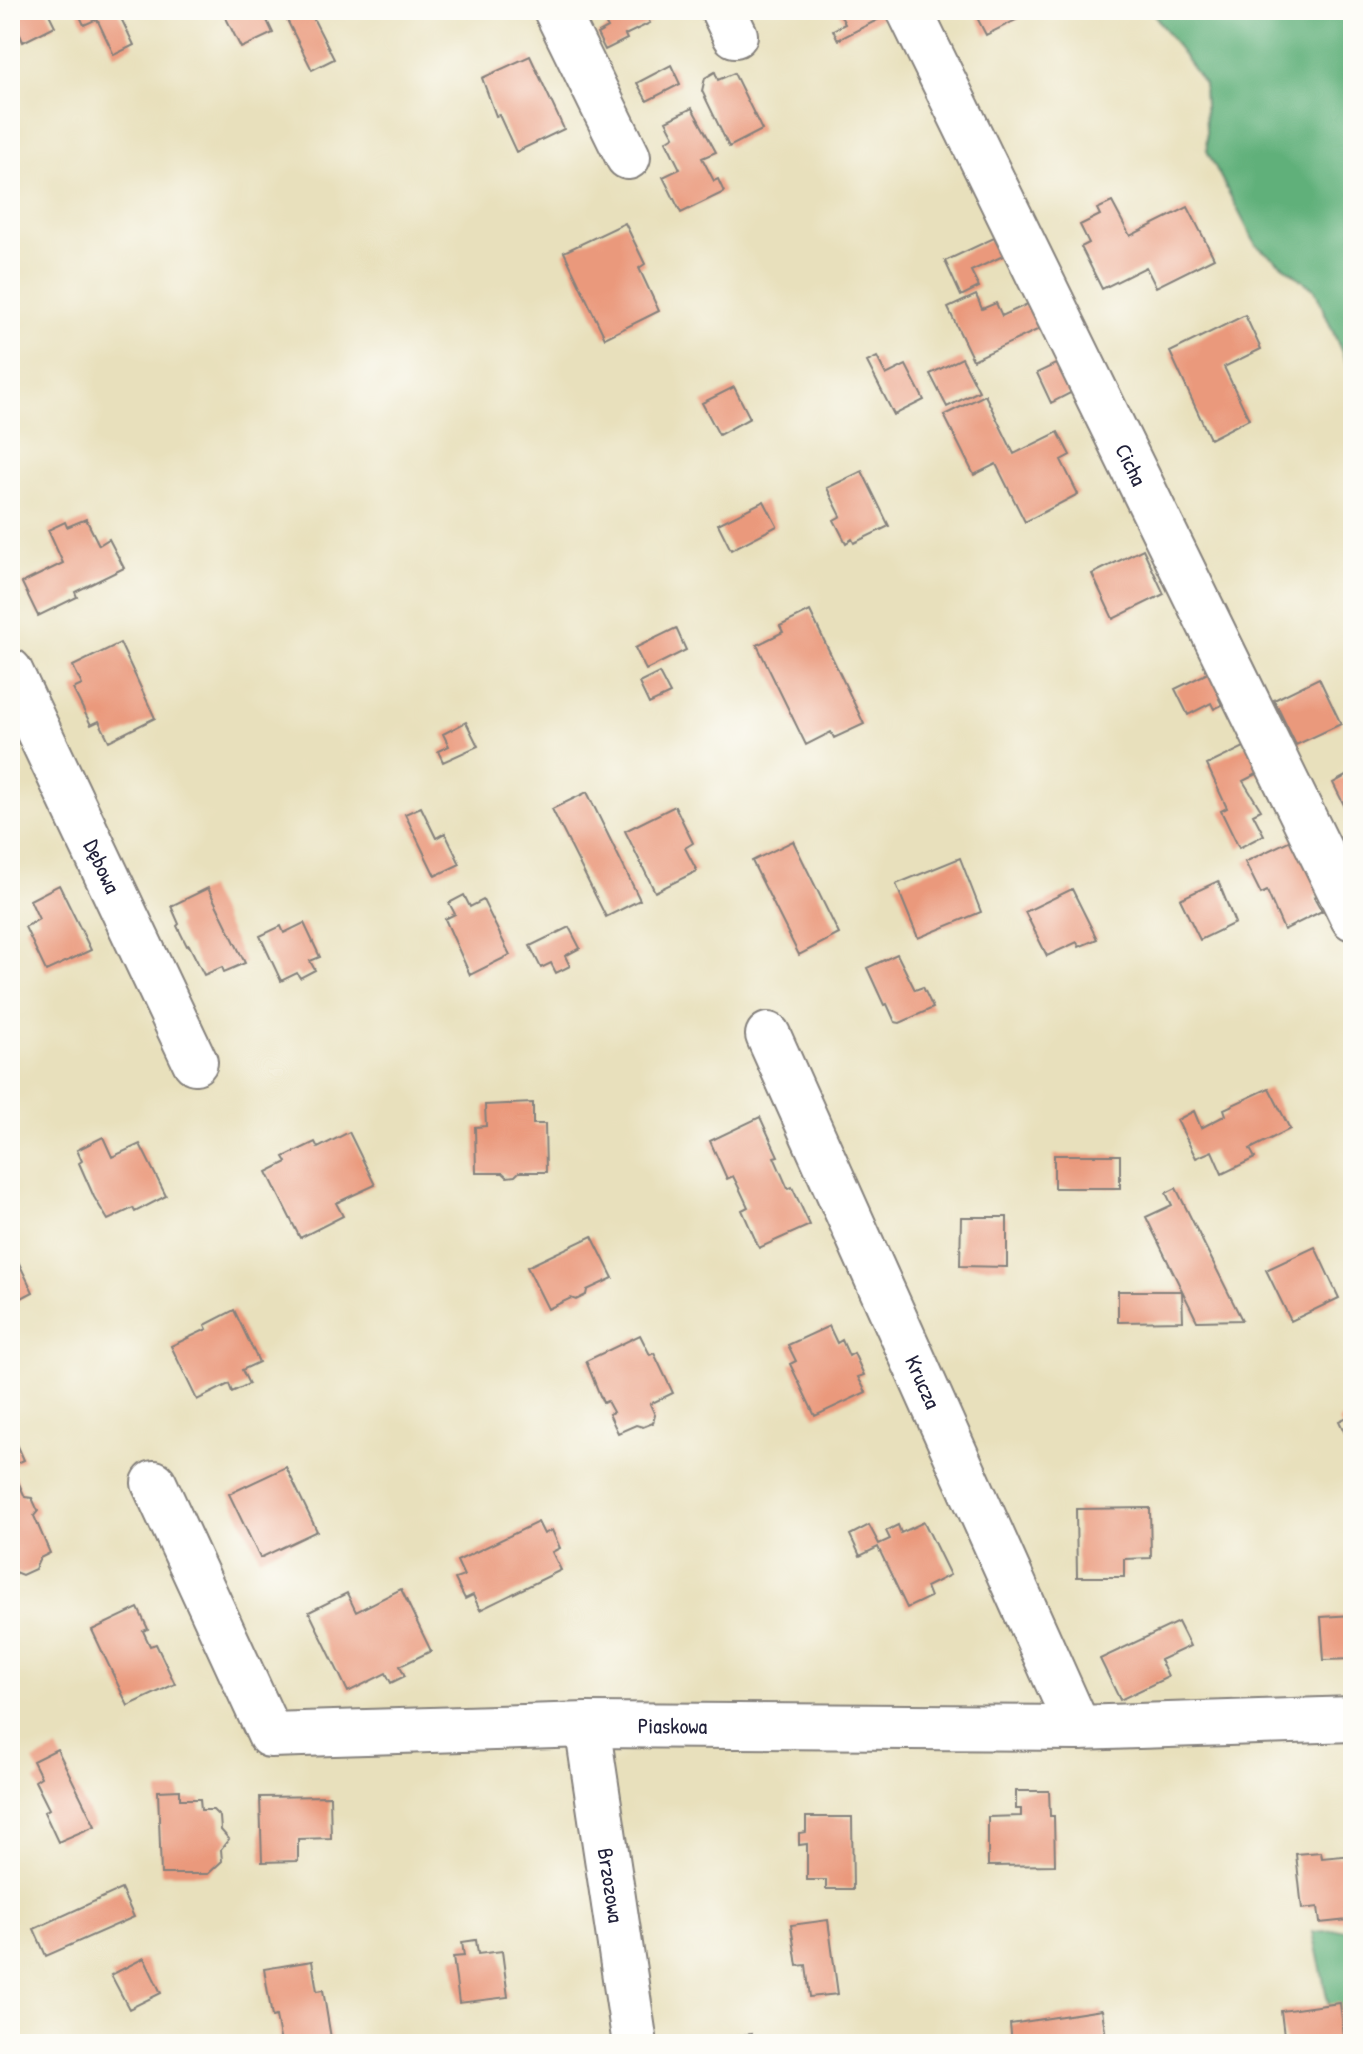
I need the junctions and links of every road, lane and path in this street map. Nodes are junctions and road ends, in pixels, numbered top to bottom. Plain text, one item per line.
1 (556, 10) edge
2 (909, 10) edge
3 (628, 157) dead end
4 (10, 671) edge
5 (1353, 918) edge
6 (768, 1035) dead end
7 (195, 1062) dead end
8 (154, 1483) dead end
9 (1353, 1719) edge
10 (587, 1725) junction
11 (1078, 1728) junction
12 (635, 2044) edge

1 - 3 street
2 - 5 street, Cicha
4 - 7 street, Dębowa
6 - 11 street, Krucza
8 - 10 street, Piaskowa
9 - 11 street, Piaskowa
10 - 11 street, Piaskowa
10 - 12 street, Brzozowa

